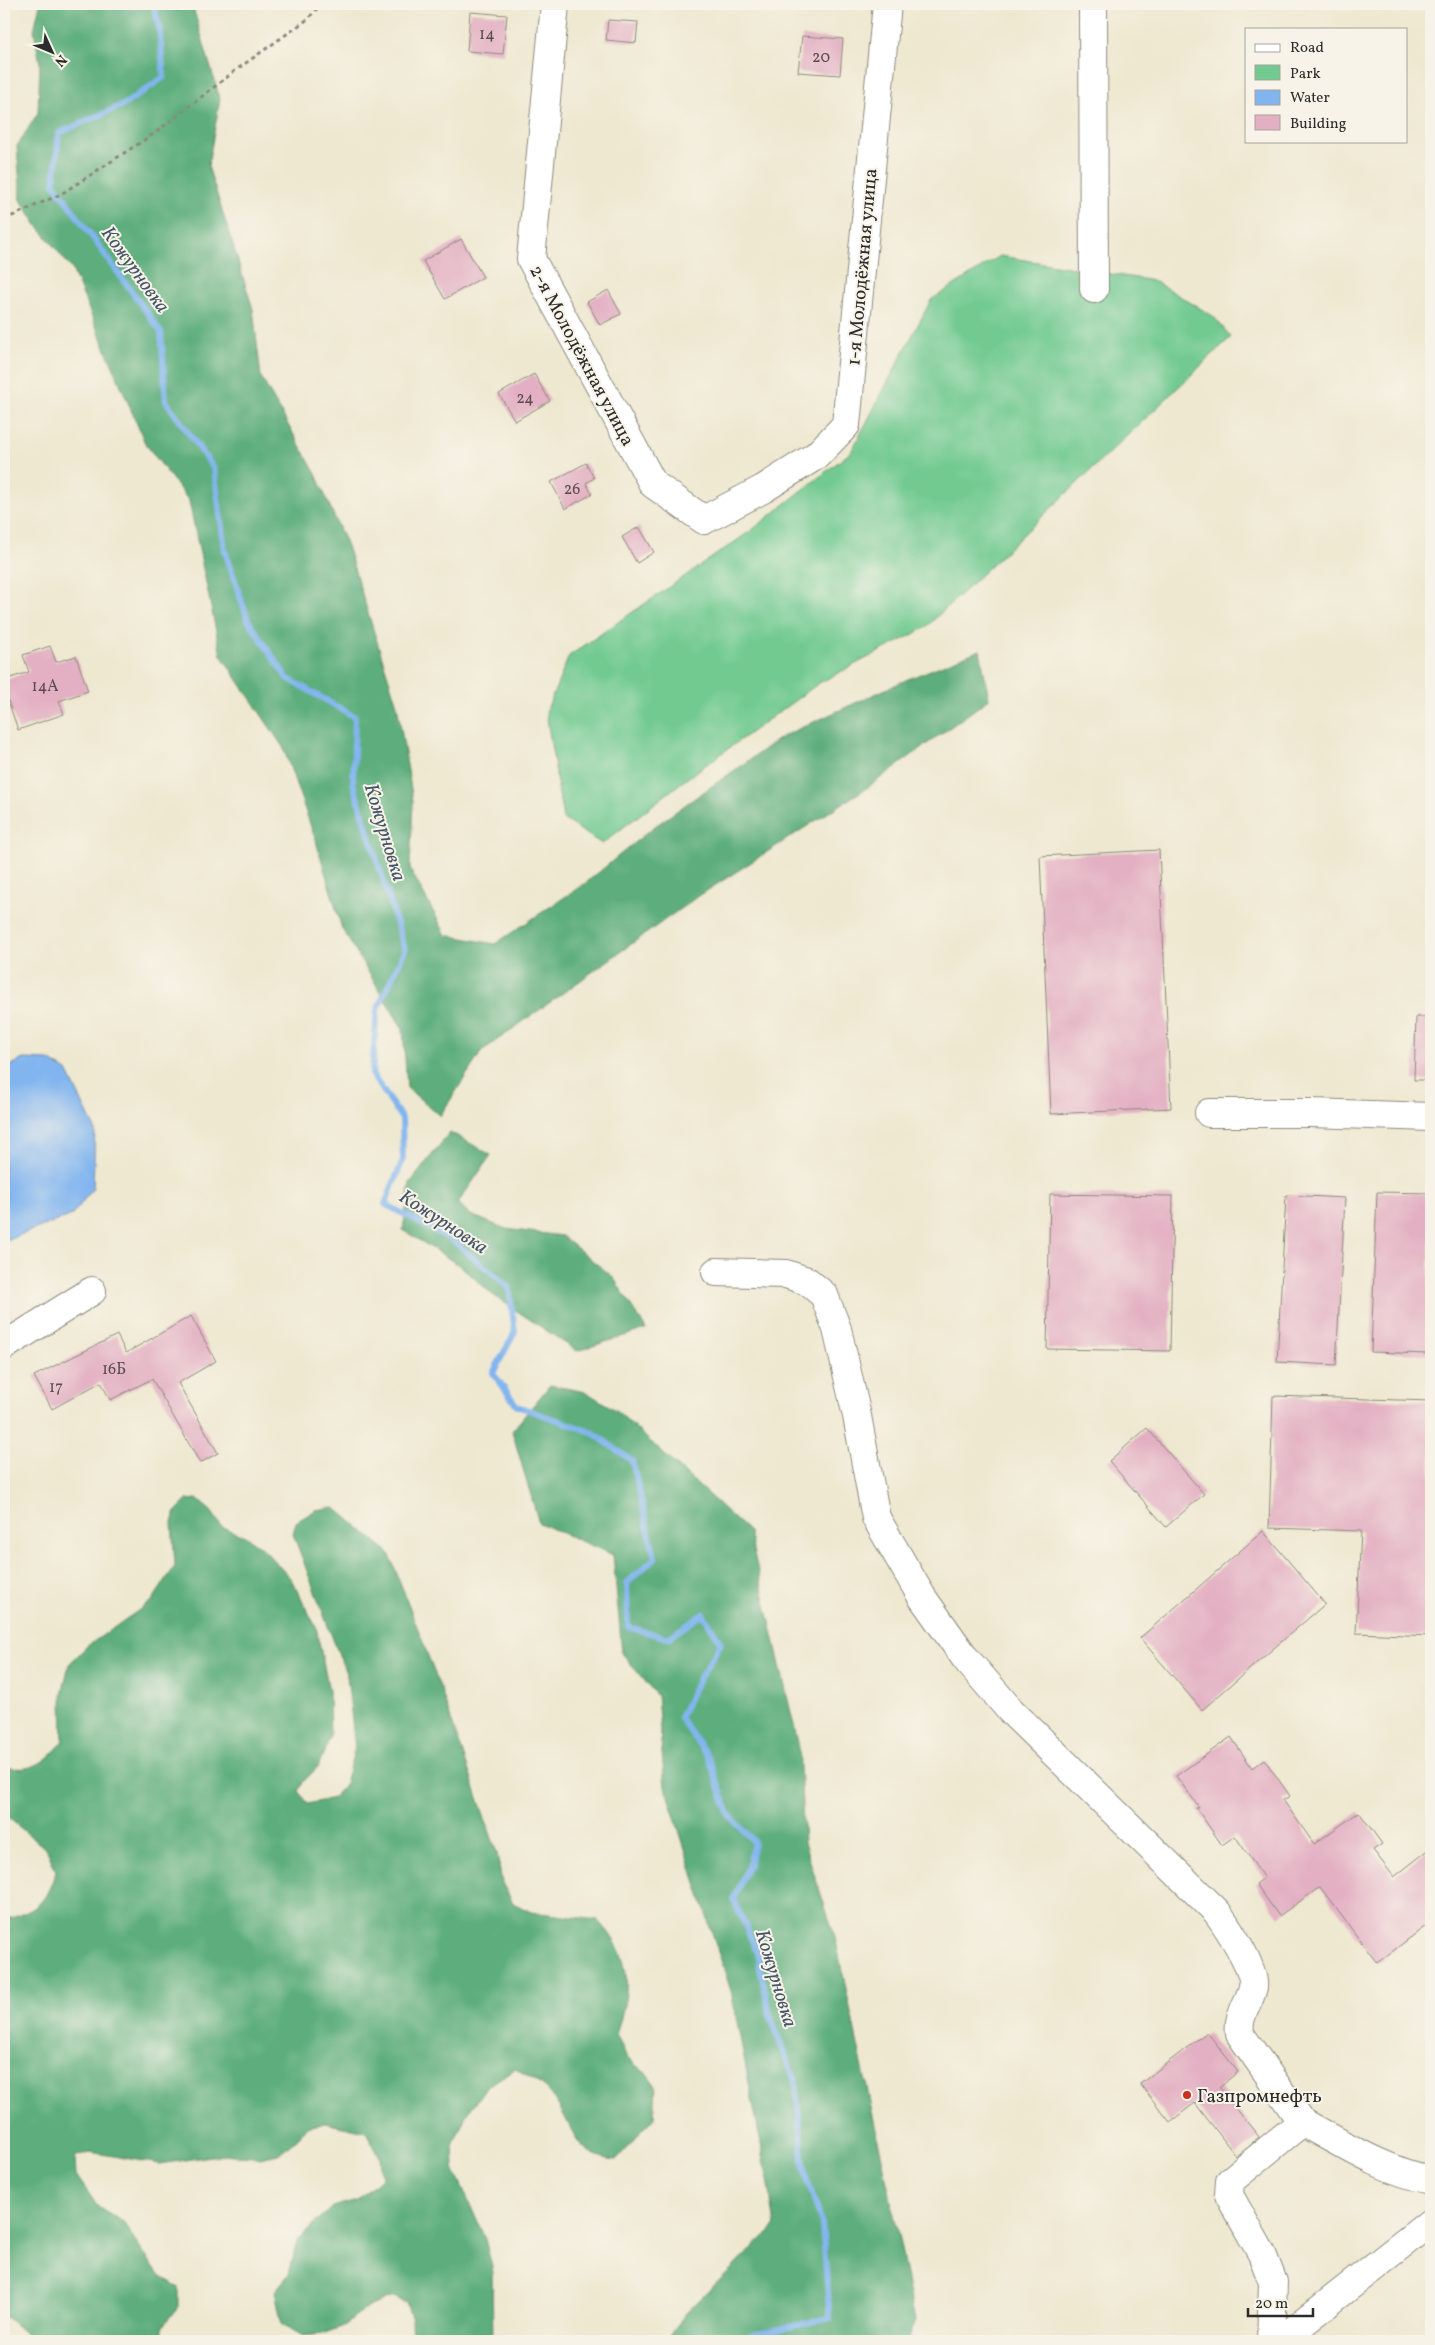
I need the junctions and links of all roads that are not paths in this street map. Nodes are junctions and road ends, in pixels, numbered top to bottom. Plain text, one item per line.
1 (555, 4) edge
2 (887, 4) edge
3 (1093, 4) edge
4 (1094, 289) dead end
5 (764, 489) joint
6 (1209, 1113) dead end
7 (1431, 1117) edge
8 (716, 1272) dead end
9 (92, 1291) dead end
10 (4, 1346) edge
11 (1302, 2122) junction
12 (1431, 2180) edge
13 (1431, 2222) edge
14 (1272, 2341) edge
15 (1280, 2341) edge

1 - 5 main road, 2-я Молодёжная улица
2 - 5 main road, 1-я Молодёжная улица
3 - 4 main road
6 - 7 main road
8 - 11 main road
9 - 10 main road
11 - 12 main road
11 - 14 main road
13 - 15 main road

